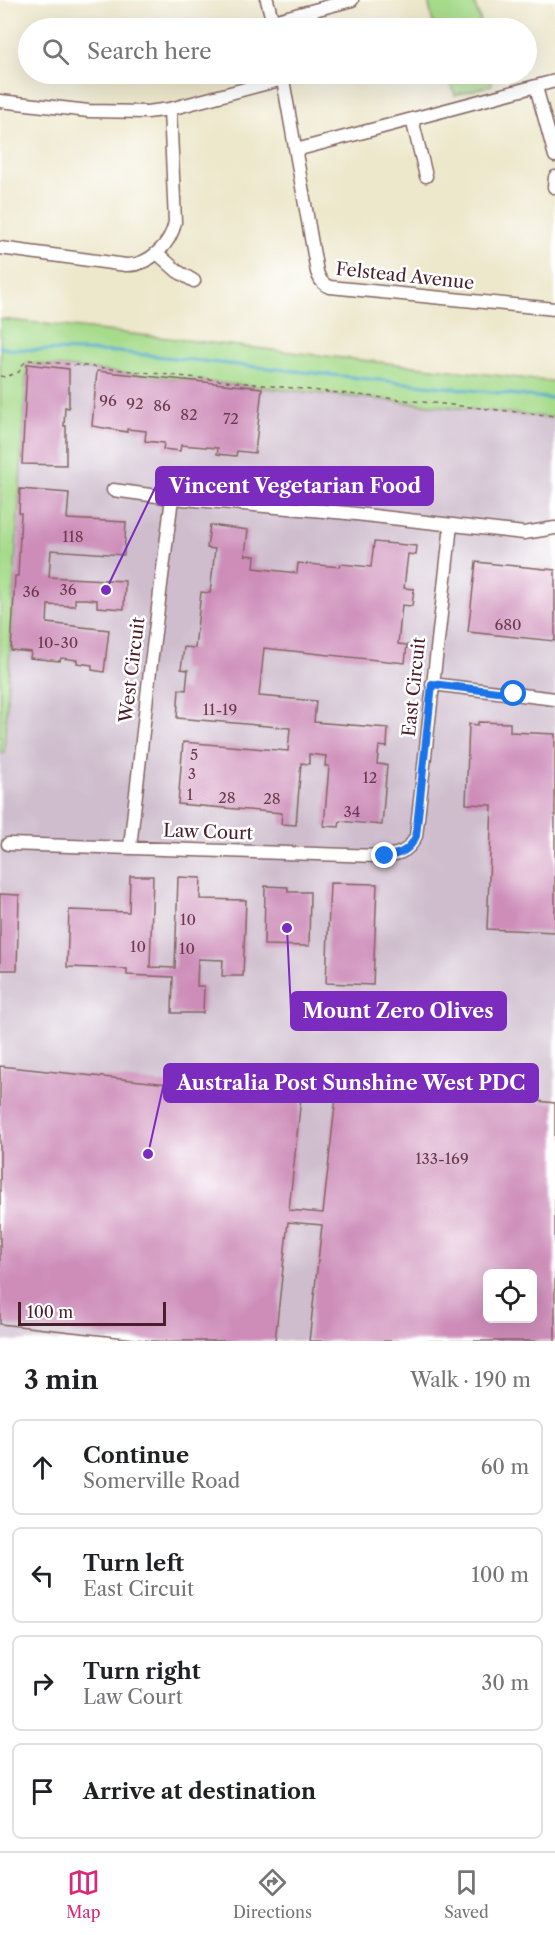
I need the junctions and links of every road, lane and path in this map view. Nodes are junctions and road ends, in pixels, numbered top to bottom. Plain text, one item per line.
1 (267, 0) edge
2 (352, 0) edge
3 (272, 18) edge
4 (296, 18) edge
5 (555, 81) edge
6 (255, 84) edge
7 (284, 84) edge
8 (536, 87) junction
9 (0, 101) edge
10 (170, 109) junction
11 (412, 119) junction
12 (296, 150) junction
13 (555, 156) edge
14 (426, 176) dead end
15 (0, 248) edge
16 (157, 253) junction
17 (194, 281) dead end
18 (555, 309) edge
19 (0, 376) edge
20 (555, 416) edge
21 (113, 490) dead end
22 (172, 498) junction
23 (451, 525) junction
24 (555, 528) edge
25 (432, 684) junction
26 (555, 699) edge
27 (9, 844) dead end
28 (130, 847) junction
29 (406, 850) joint

1 - 3 street
2 - 4 street
5 - 8 street
6 - 10 street
7 - 12 street, Felstead Avenue
8 - 11 street
8 - 13 street
9 - 10 street
10 - 16 street
11 - 12 street
11 - 14 street
12 - 18 street, Felstead Avenue
15 - 16 street
16 - 17 street
19 - 20 path
21 - 22 street
22 - 23 street
22 - 28 street, West Circuit
23 - 24 street
23 - 25 street, East Circuit
25 - 26 street
25 - 29 street, East Circuit
27 - 28 street, Law Court
28 - 29 street, Law Court

